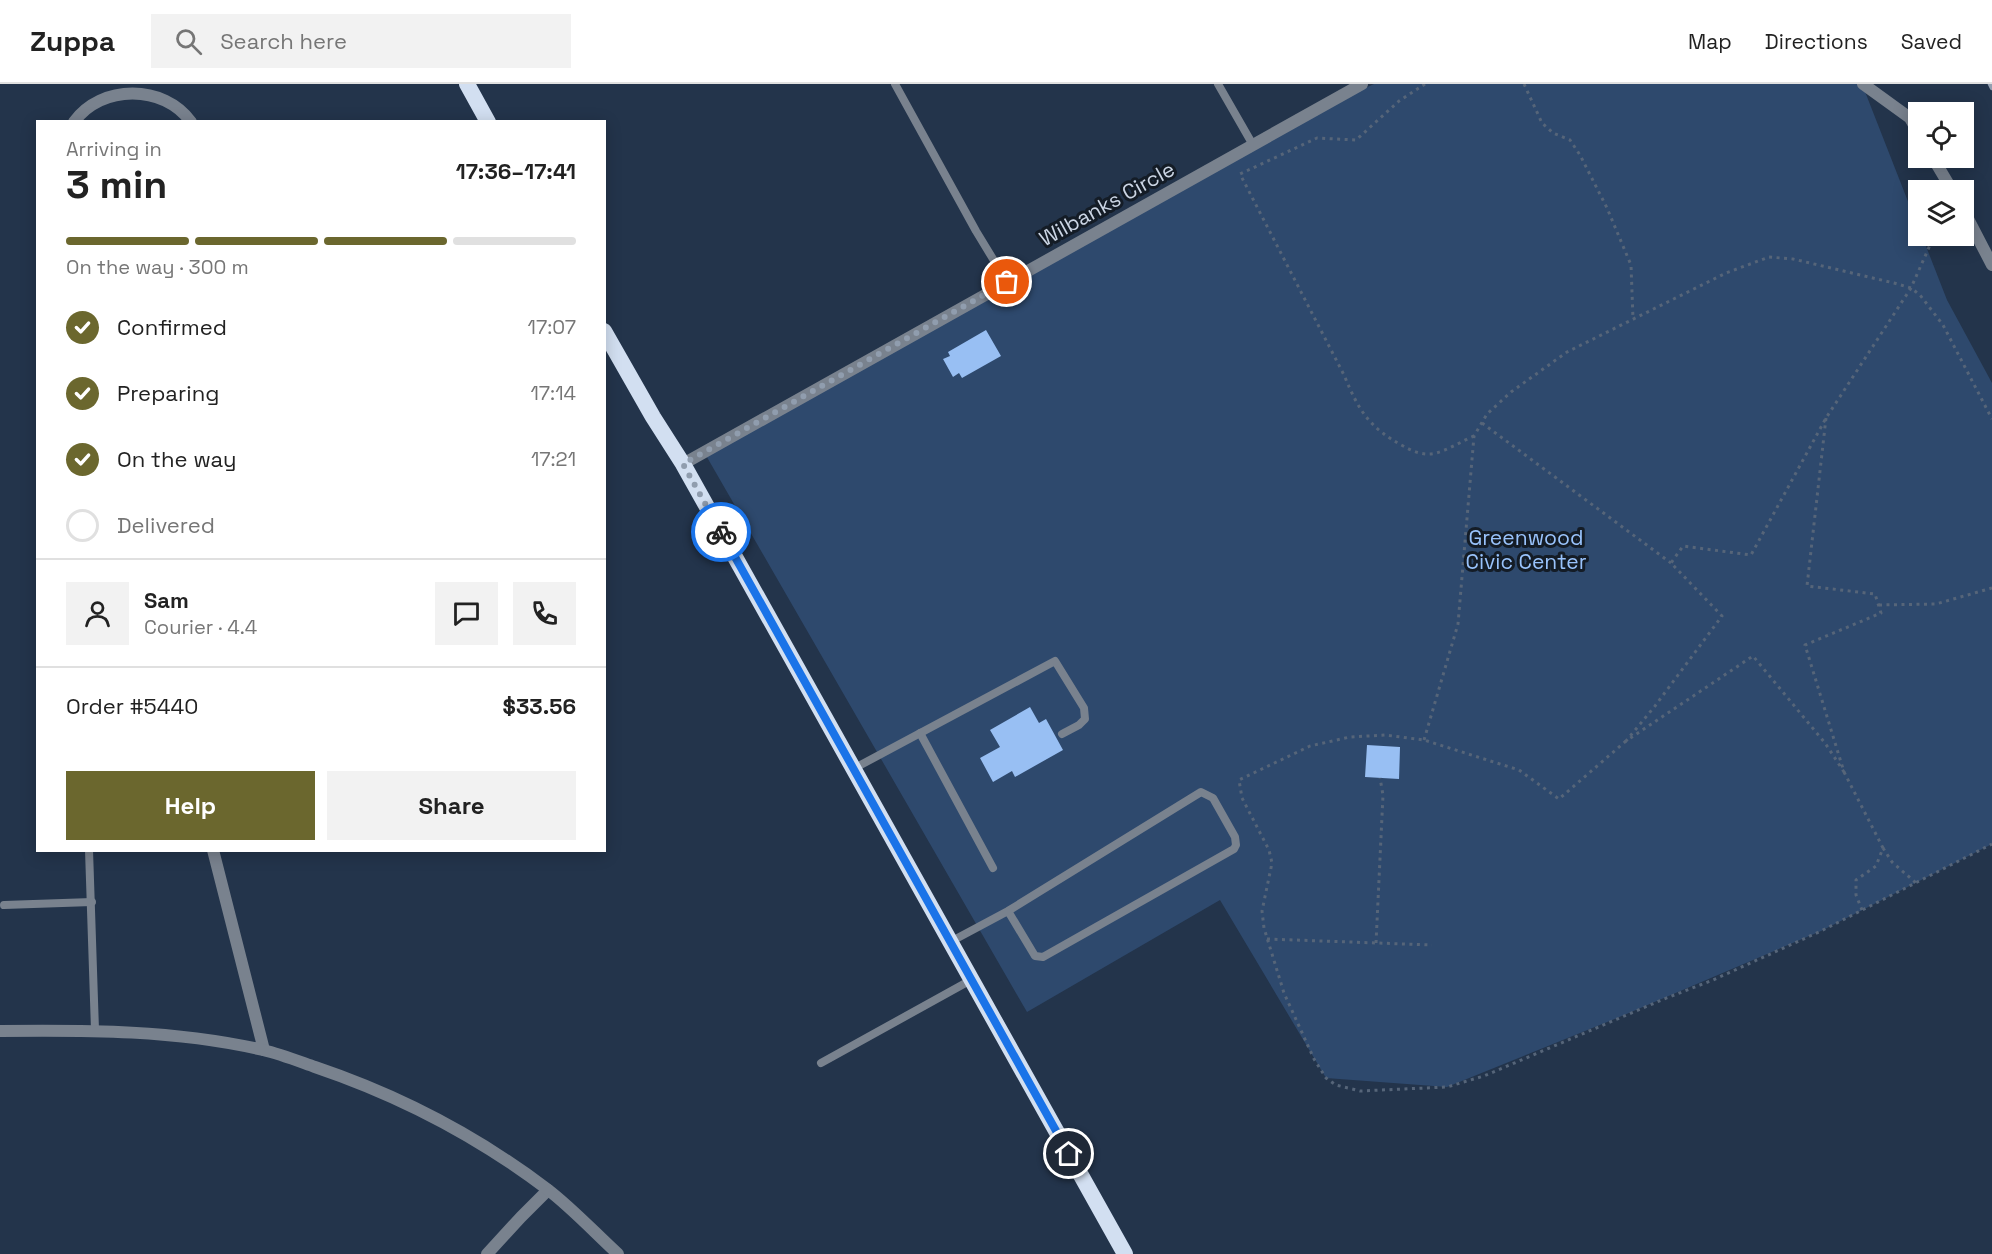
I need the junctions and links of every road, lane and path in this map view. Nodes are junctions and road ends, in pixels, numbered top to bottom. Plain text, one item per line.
1 (467, 84) edge
2 (895, 84) edge
3 (1218, 84) edge
4 (1362, 84) edge
5 (1425, 84) edge
6 (1524, 84) edge
7 (1863, 84) edge
8 (1908, 117) edge
9 (75, 120) edge
10 (189, 120) edge
11 (487, 120) edge
12 (1253, 145) junction
13 (1974, 230) edge
14 (1930, 246) edge
15 (1992, 265) edge
16 (1007, 282) junction
17 (1911, 288) junction
18 (1634, 319) junction
19 (606, 335) edge
20 (1826, 418) junction
21 (1992, 419) edge
22 (1481, 423) junction
23 (1473, 436) junction
24 (683, 464) junction
25 (1671, 563) junction
26 (1992, 588) edge
27 (1878, 605) junction
28 (920, 733) junction
29 (1062, 734) dead end
30 (1424, 740) junction
31 (1626, 741) junction
32 (853, 769) junction
33 (1844, 772) junction
34 (1380, 778) dead end
35 (1992, 844) edge
36 (1883, 848) junction
37 (89, 852) edge
38 (214, 852) edge
39 (993, 868) dead end
40 (1916, 883) junction
41 (92, 902) junction
42 (4, 905) dead end
43 (1008, 911) junction
44 (1862, 911) junction
45 (1267, 939) junction
46 (950, 942) junction
47 (1376, 943) junction
48 (1432, 945) dead end
49 (971, 980) junction
50 (96, 1030) junction
51 (0, 1031) edge
52 (264, 1050) junction
53 (821, 1063) dead end
54 (549, 1190) junction
55 (488, 1254) edge
56 (618, 1254) edge
57 (1125, 1254) edge

1 - 11 highway
2 - 16 lane
3 - 12 lane
4 - 12 street, Wilbanks Circle
5 - 23 path
6 - 18 path
7 - 8 street
9 - 10 street
12 - 16 street, Wilbanks Circle
13 - 15 street
14 - 17 path
16 - 24 street, Wilbanks Circle
17 - 18 path
17 - 20 path
17 - 21 path
18 - 22 path
19 - 24 highway
20 - 25 path
20 - 27 path
22 - 23 path
22 - 25 path
23 - 30 path
24 - 32 highway
25 - 31 path
26 - 27 path
27 - 33 path
28 - 29 lane
28 - 32 lane
28 - 39 lane
30 - 31 path
30 - 45 path
31 - 33 path
32 - 46 highway
33 - 36 path
34 - 47 path
35 - 40 path
36 - 40 path
36 - 44 path
37 - 41 lane
38 - 52 street
40 - 44 path
41 - 42 lane
41 - 50 lane
43 - 43 lane
43 - 46 lane
44 - 45 path
45 - 47 path
46 - 49 highway
47 - 48 path
49 - 53 lane
49 - 57 highway
50 - 51 street
50 - 52 street
52 - 54 street
54 - 55 street
54 - 56 street

